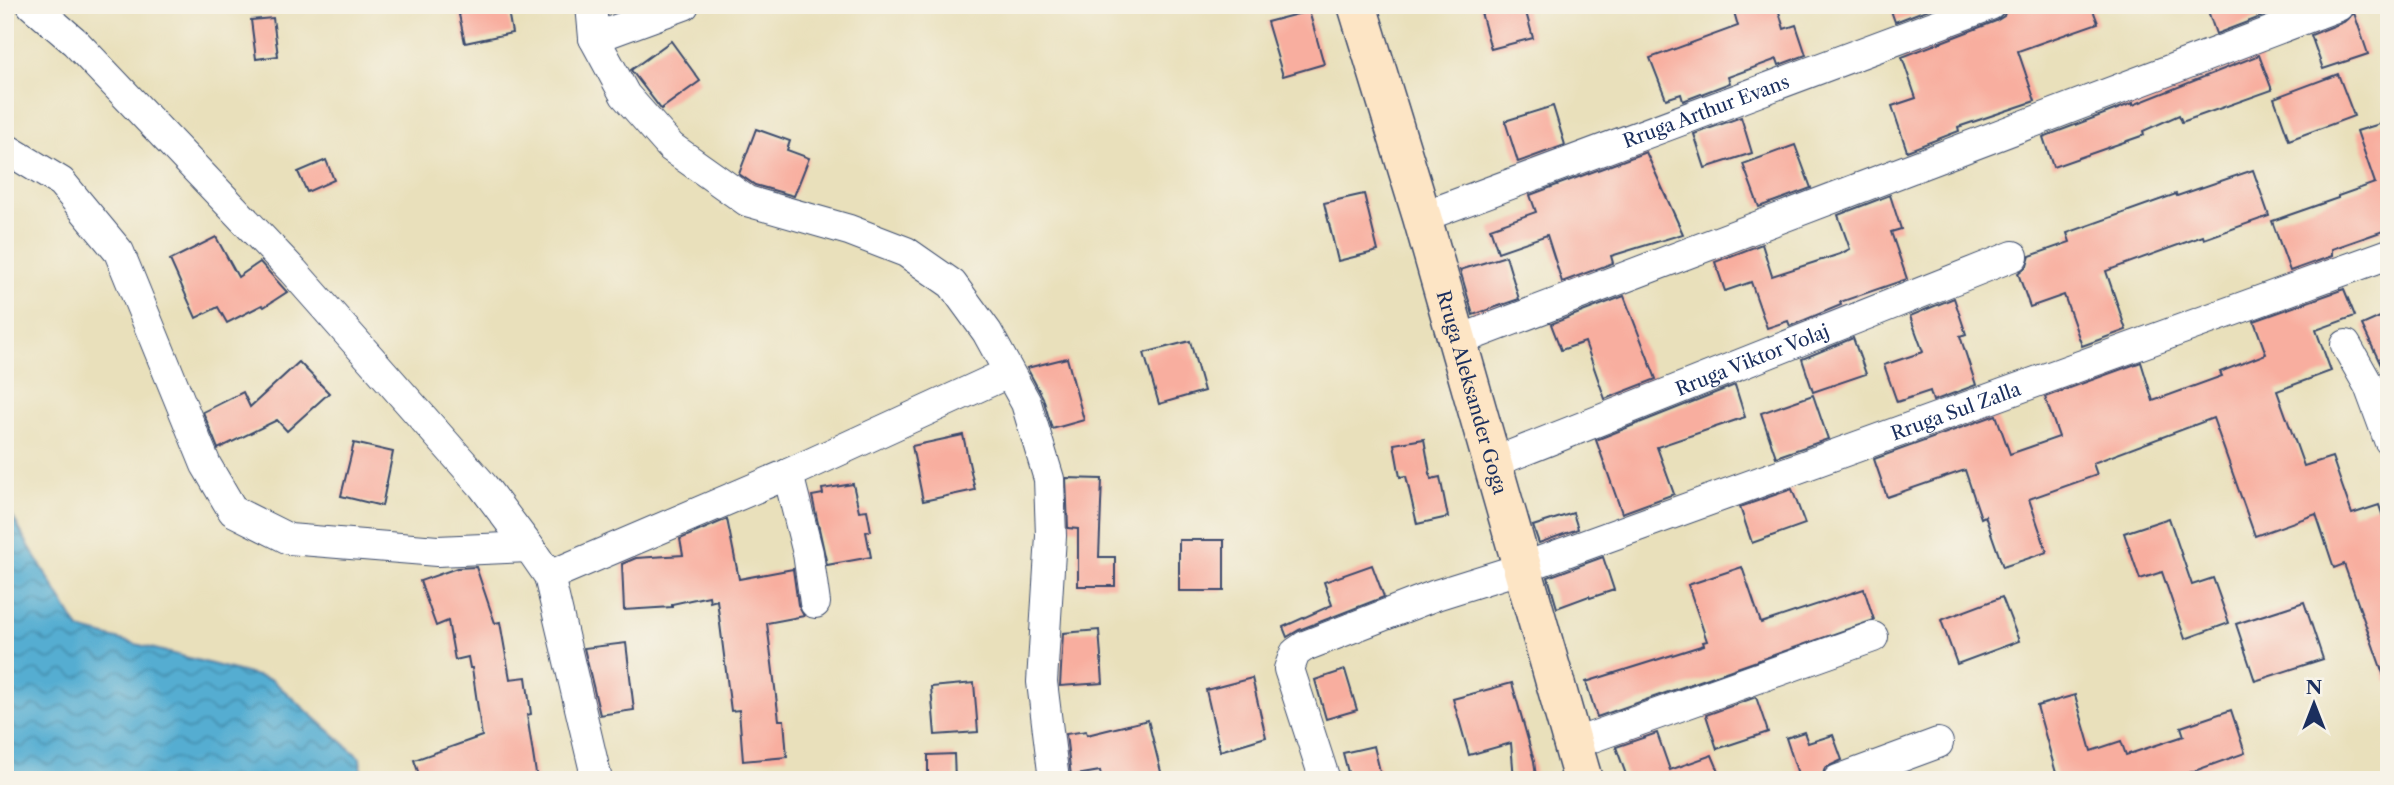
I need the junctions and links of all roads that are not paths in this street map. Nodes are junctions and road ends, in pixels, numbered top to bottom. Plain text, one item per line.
1 (32, 5) edge
2 (591, 5) edge
3 (684, 5) edge
4 (1357, 5) edge
5 (1990, 5) edge
6 (2337, 6) edge
7 (594, 38) junction
8 (5, 148) edge
9 (1422, 217) junction
10 (2389, 254) edge
11 (2013, 256) dead end
12 (1457, 341) junction
13 (2346, 345) dead end
14 (1008, 373) junction
15 (2389, 440) edge
16 (1492, 463) junction
17 (788, 474) junction
18 (529, 547) junction
19 (1522, 568) junction
20 (550, 576) junction
21 (815, 603) dead end
22 (1873, 637) dead end
23 (1938, 743) dead end
24 (1578, 762) edge
25 (597, 780) edge
26 (1054, 780) edge
27 (1325, 780) edge
28 (1838, 780) edge

1 - 18 street
2 - 7 street
3 - 7 street
4 - 9 main road, Rruga Aleksander Goga
5 - 9 street, Rruga Arthur Evans
6 - 12 street
7 - 14 street
8 - 18 street
9 - 12 main road, Rruga Aleksander Goga
10 - 19 street, Rruga Sul Zalla
11 - 16 street, Rruga Viktor Volaj
12 - 16 main road, Rruga Aleksander Goga
13 - 15 street
14 - 17 street
14 - 26 street
16 - 19 main road, Rruga Aleksander Goga
17 - 20 street
17 - 21 street
18 - 20 street
19 - 24 main road, Rruga Aleksander Goga
19 - 27 street, Rruga Sul Zalla
20 - 25 street
22 - 24 street
23 - 28 street

